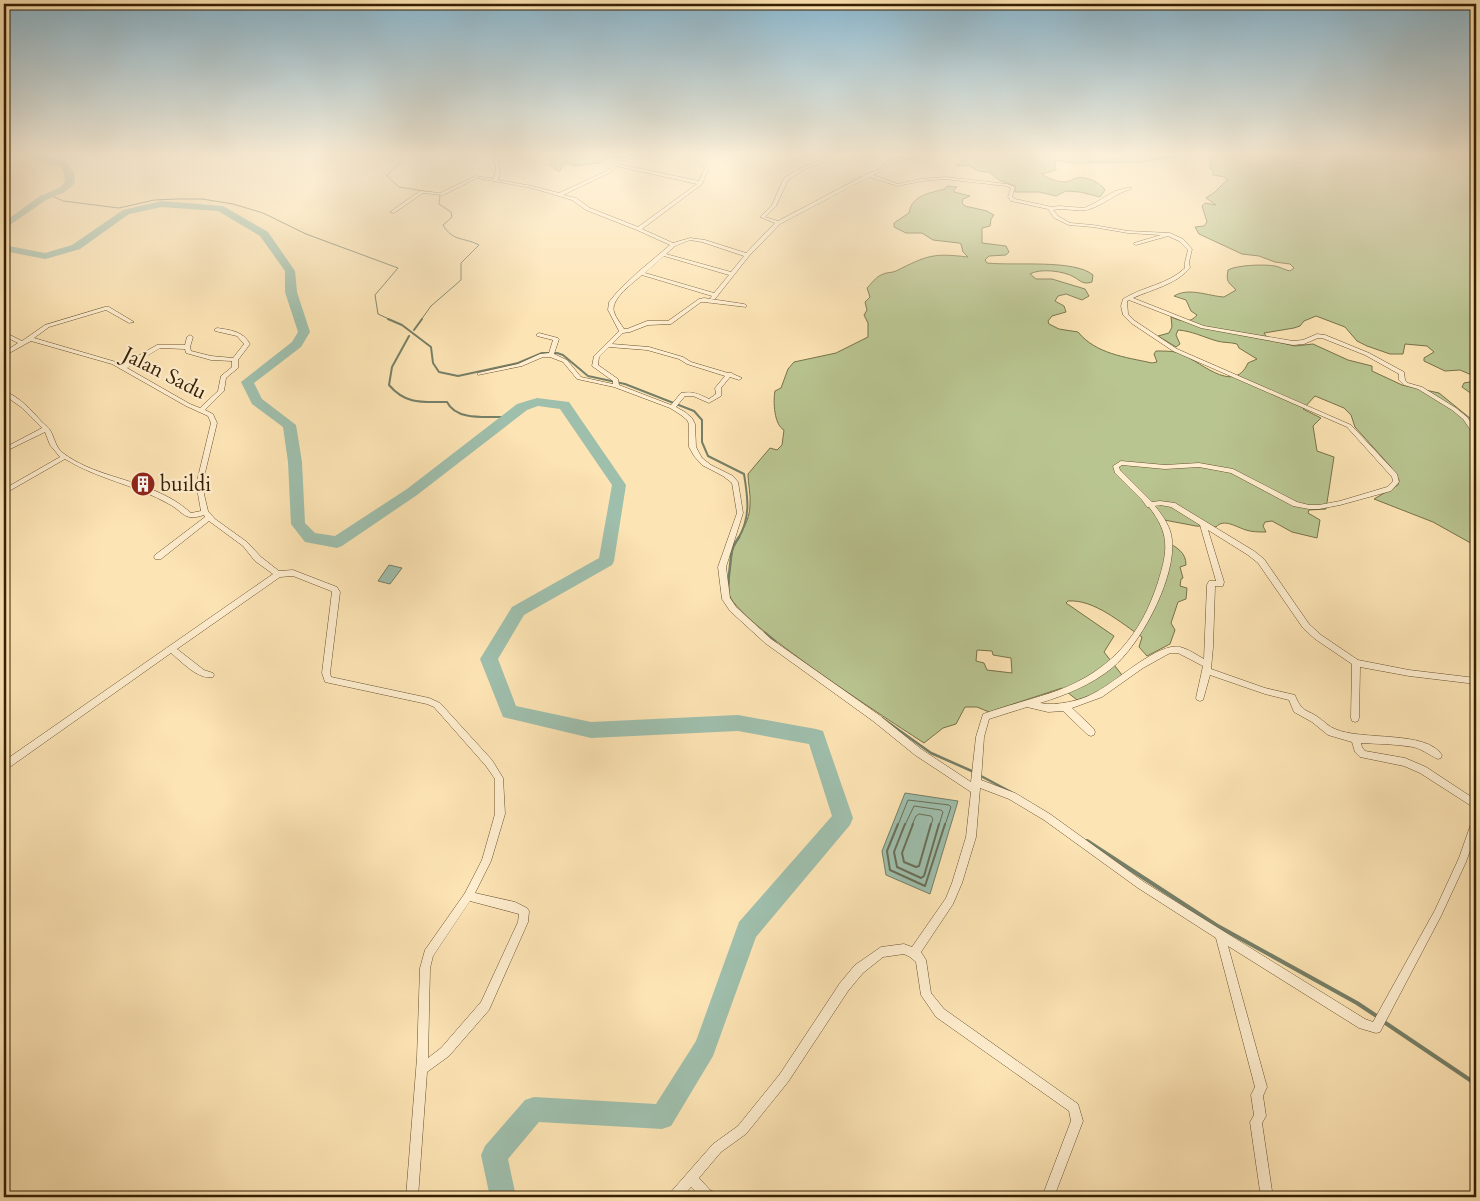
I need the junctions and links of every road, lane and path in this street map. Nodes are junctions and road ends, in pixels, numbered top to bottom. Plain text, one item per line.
1 (396, 209) edge
2 (588, 209) edge
3 (665, 209) edge
4 (771, 209) edge
5 (804, 209) edge
6 (1051, 209) edge
7 (392, 212) dead end
8 (778, 223) junction
9 (639, 229) junction
10 (1168, 234) junction
11 (1136, 244) dead end
12 (672, 245) junction
13 (662, 254) junction
14 (747, 255) junction
15 (640, 273) junction
16 (732, 274) junction
17 (716, 295) junction
18 (1128, 298) junction
19 (712, 301) junction
20 (744, 306) dead end
21 (131, 322) dead end
22 (217, 330) dead end
23 (622, 332) junction
24 (4, 334) edge
25 (539, 335) dead end
26 (190, 337) dead end
27 (30, 339) junction
28 (22, 343) junction
29 (608, 345) junction
30 (187, 347) junction
31 (552, 353) junction
32 (4, 354) edge
33 (235, 360) junction
34 (122, 368) junction
35 (480, 374) dead end
36 (730, 374) junction
37 (739, 378) dead end
38 (616, 384) junction
39 (4, 393) edge
40 (674, 405) junction
41 (202, 410) junction
42 (46, 429) junction
43 (1476, 434) edge
44 (4, 450) edge
45 (64, 457) junction
46 (4, 492) edge
47 (1149, 505) junction
48 (207, 515) junction
49 (1204, 525) junction
50 (158, 557) dead end
51 (278, 574) junction
52 (171, 649) junction
53 (1356, 663) junction
54 (1207, 668) junction
55 (210, 675) dead end
56 (1476, 681) edge
57 (1200, 698) dead end
58 (1029, 704) junction
59 (1064, 707) junction
60 (1355, 718) dead end
61 (1091, 732) dead end
62 (1356, 739) junction
63 (1438, 755) dead end
64 (4, 766) edge
65 (976, 784) junction
66 (1476, 805) edge
67 (1476, 821) edge
68 (468, 896) junction
69 (1220, 935) junction
70 (914, 953) junction
71 (421, 1069) junction
72 (691, 1178) junction
73 (412, 1197) edge
74 (674, 1197) edge
75 (712, 1197) edge
76 (1048, 1197) edge
77 (1265, 1197) edge

1 - 7 street
2 - 9 street
3 - 9 street
4 - 8 street
5 - 8 street
6 - 10 street
8 - 14 street
9 - 12 street
10 - 11 street
10 - 18 street
12 - 13 street
12 - 14 street
13 - 15 street
13 - 16 street
14 - 16 street
15 - 17 street
15 - 23 street
16 - 17 street
17 - 19 street
18 - 43 street
18 - 47 street
19 - 20 street
19 - 23 street
21 - 27 street
22 - 33 street
23 - 29 street
24 - 28 street
25 - 31 street
26 - 30 street
27 - 28 street
27 - 34 street, Jalan Sadu
28 - 32 street
29 - 36 street
29 - 38 street
30 - 33 street
30 - 34 street
31 - 35 street
31 - 38 street
33 - 41 street
34 - 41 street, Jalan Sadu
36 - 37 street
36 - 40 street
38 - 40 street
39 - 42 street
40 - 65 street
41 - 48 street, Jalan Sadu
42 - 44 street
42 - 45 street
45 - 46 street
45 - 48 street
47 - 49 street
47 - 58 street
48 - 50 street
48 - 51 street
49 - 53 street
49 - 54 street
51 - 52 street
51 - 68 street
52 - 55 street
52 - 64 street
53 - 56 street
53 - 60 street
54 - 57 street
54 - 59 street
54 - 62 street
58 - 59 street
58 - 65 street
59 - 61 street
62 - 63 street
62 - 66 street
65 - 69 street
65 - 70 street
67 - 69 street
68 - 71 street
68 - 71 street
69 - 77 street
70 - 72 street
70 - 76 street
71 - 73 street
72 - 74 street
72 - 75 street

